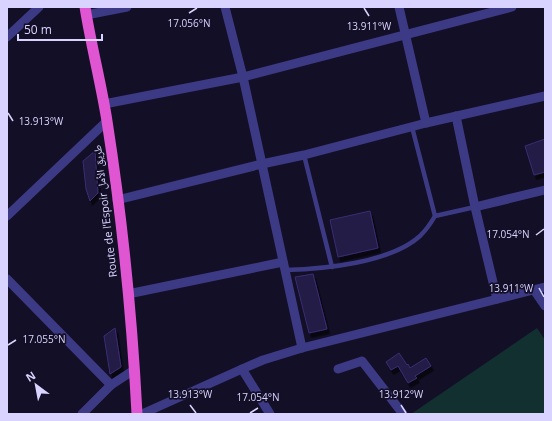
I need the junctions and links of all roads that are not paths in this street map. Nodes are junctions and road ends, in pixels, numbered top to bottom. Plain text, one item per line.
1 (39, 7) edge
2 (127, 7) edge
3 (225, 7) edge
4 (399, 7) edge
5 (512, 7) edge
6 (86, 11) edge
7 (406, 34) junction
8 (7, 37) edge
9 (243, 77) junction
10 (545, 96) edge
11 (104, 104) junction
12 (456, 116) junction
13 (107, 121) junction
14 (426, 124) junction
15 (412, 127) junction
16 (304, 155) junction
17 (262, 164) junction
18 (545, 190) edge
19 (118, 200) junction
20 (476, 207) junction
21 (7, 216) edge
22 (435, 216) junction
23 (284, 266) junction
24 (332, 267) junction
25 (7, 279) edge
26 (545, 287) edge
27 (534, 290) junction
28 (128, 294) junction
29 (498, 299) junction
30 (545, 306) edge
31 (302, 348) junction
32 (242, 369) junction
33 (338, 369) dead end
34 (134, 370) junction
35 (111, 386) junction
36 (82, 414) edge
37 (137, 414) edge
38 (142, 414) edge
39 (270, 414) edge
40 (403, 414) edge

1 - 8 street
2 - 6 street
3 - 9 street
4 - 7 street
5 - 7 street
6 - 11 highway, Route de l’Espoir طريق الأمل
7 - 9 street
7 - 14 street
9 - 11 street
9 - 17 street
10 - 12 street
11 - 13 highway, Route de l’Espoir طريق الأمل
12 - 14 street
12 - 20 street
13 - 19 highway, Route de l’Espoir طريق الأمل
13 - 21 street
14 - 15 street
15 - 16 street
15 - 22 lane
16 - 17 street
16 - 24 lane
17 - 19 street
17 - 23 street
18 - 20 street
19 - 28 highway, Route de l’Espoir طريق الأمل
20 - 22 lane
20 - 29 street
22 - 24 lane
23 - 24 lane
23 - 28 street
23 - 31 street
25 - 35 street
26 - 27 street
27 - 29 street
27 - 30 street
28 - 34 highway, Route de l’Espoir طريق الأمل
29 - 31 street
31 - 32 street
32 - 38 street
32 - 39 street
33 - 40 street
34 - 35 street
34 - 37 highway, Route de l’Espoir طريق الأمل
35 - 36 street

